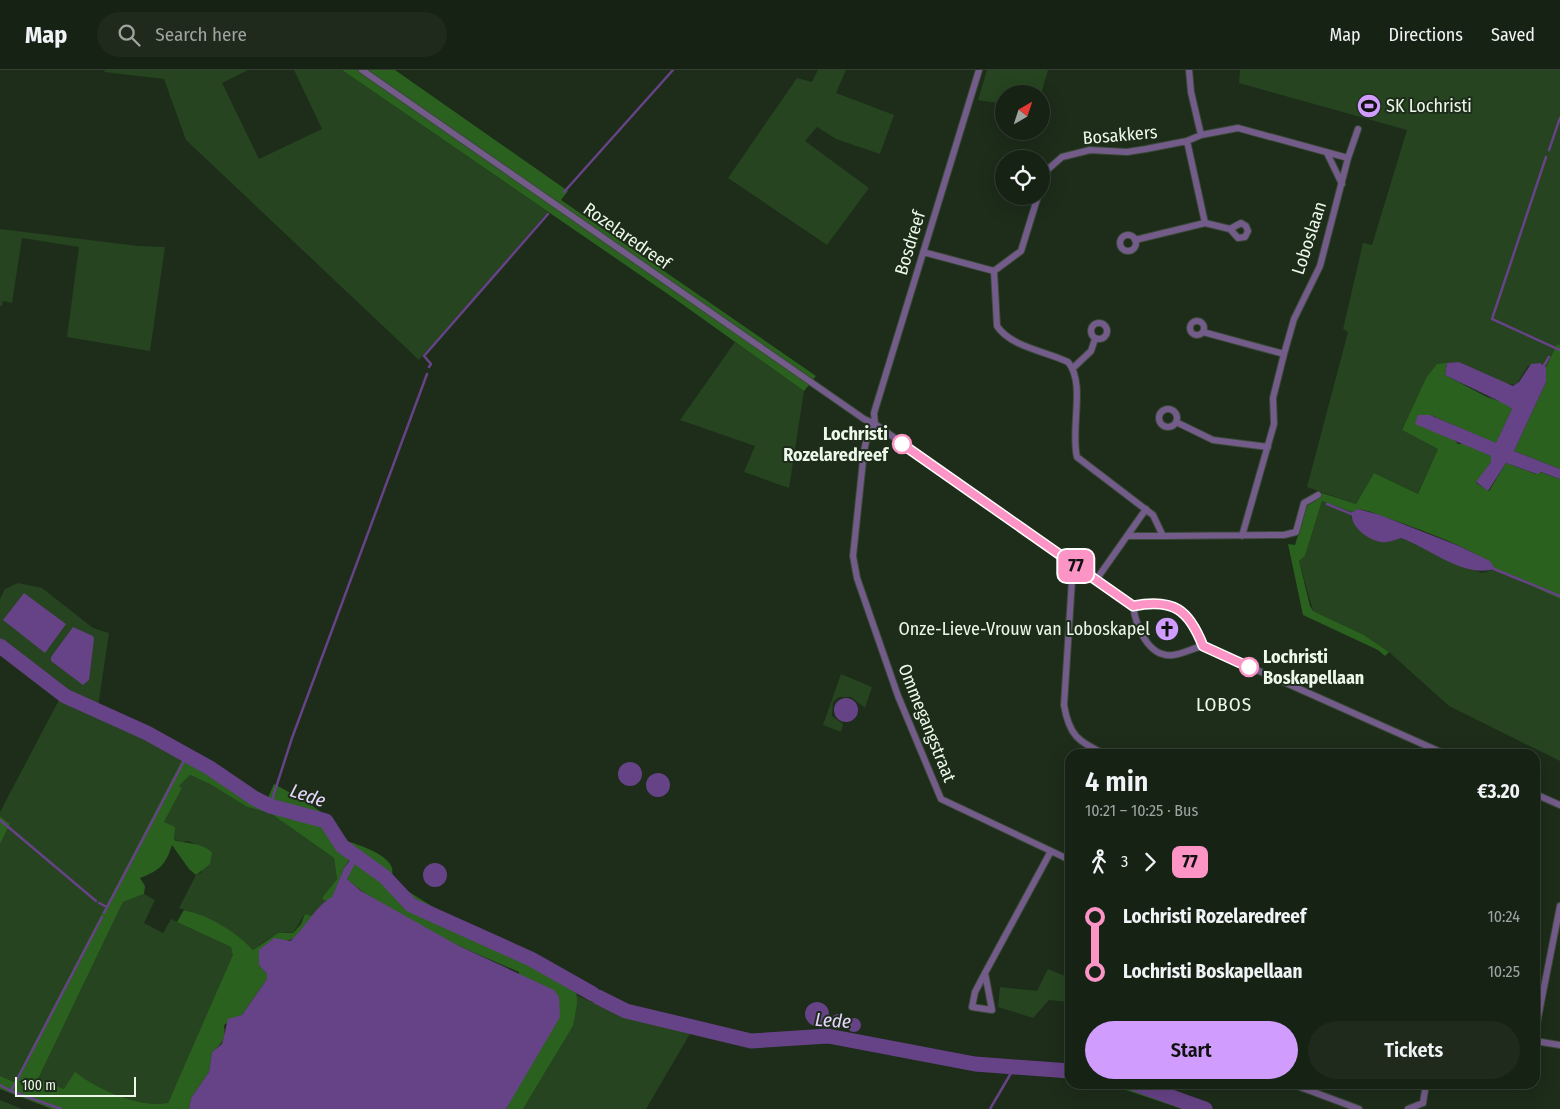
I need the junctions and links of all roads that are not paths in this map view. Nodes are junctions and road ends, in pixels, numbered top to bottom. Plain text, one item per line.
1 (362, 70) edge
2 (978, 70) edge
3 (1190, 71) edge
4 (1358, 129) dead end
5 (1201, 134) junction
6 (1187, 141) junction
7 (1328, 153) junction
8 (1348, 158) junction
9 (1050, 168) edge
10 (1342, 184) junction
11 (1035, 205) edge
12 (1205, 223) junction
13 (1230, 229) dead end
14 (1135, 240) dead end
15 (923, 252) junction
16 (994, 271) junction
17 (1203, 332) dead end
18 (1095, 339) dead end
19 (1284, 354) junction
20 (1073, 368) junction
21 (1176, 422) dead end
22 (876, 424) junction
23 (1268, 446) junction
24 (1318, 495) dead end
25 (1146, 509) junction
26 (1127, 536) junction
27 (1163, 536) junction
28 (1242, 536) junction
29 (1073, 564) junction
30 (1096, 580) junction
31 (1133, 606) junction
32 (1203, 646) junction
33 (1095, 749) edge
34 (1434, 749) edge
35 (1540, 796) edge
36 (1560, 805) edge
37 (1051, 851) junction
38 (1065, 858) edge
39 (1560, 906) edge
40 (985, 973) junction
41 (1540, 1008) edge
42 (1540, 1042) edge
43 (1560, 1045) edge
44 (1305, 1089) edge
45 (1426, 1089) edge
46 (1425, 1106) edge
47 (1359, 1109) edge
48 (1408, 1109) edge

1 - 22 street, Rozelaredreef
2 - 15 street, Bosdreef
3 - 5 street
4 - 8 street, Loboslaan
5 - 6 street, Bosakkers
5 - 7 street, Bosakkers
6 - 9 street, Bosakkers
6 - 12 street
7 - 8 street, Bosakkers
7 - 10 street
8 - 10 street, Loboslaan
10 - 19 street, Loboslaan
11 - 16 street
12 - 13 street
12 - 14 street
15 - 16 street
15 - 22 street, Bosdreef
16 - 20 street
17 - 19 street
18 - 20 street
19 - 23 street, Loboslaan
20 - 25 street
21 - 23 street
22 - 29 street, Rozelaredreef
22 - 37 street, Ommegangstraat
23 - 28 street, Loboslaan
24 - 28 street
25 - 26 street
25 - 27 street
26 - 27 street
26 - 30 street
27 - 28 street
29 - 30 street, Rozelaredreef
29 - 33 street
30 - 31 street, Rozelaredreef
31 - 32 street
31 - 32 street
32 - 34 street
35 - 36 street
37 - 38 street, Ommegangstraat
37 - 40 street
39 - 41 street
40 - 40 street
42 - 43 street
44 - 47 street
45 - 46 street
46 - 48 street

